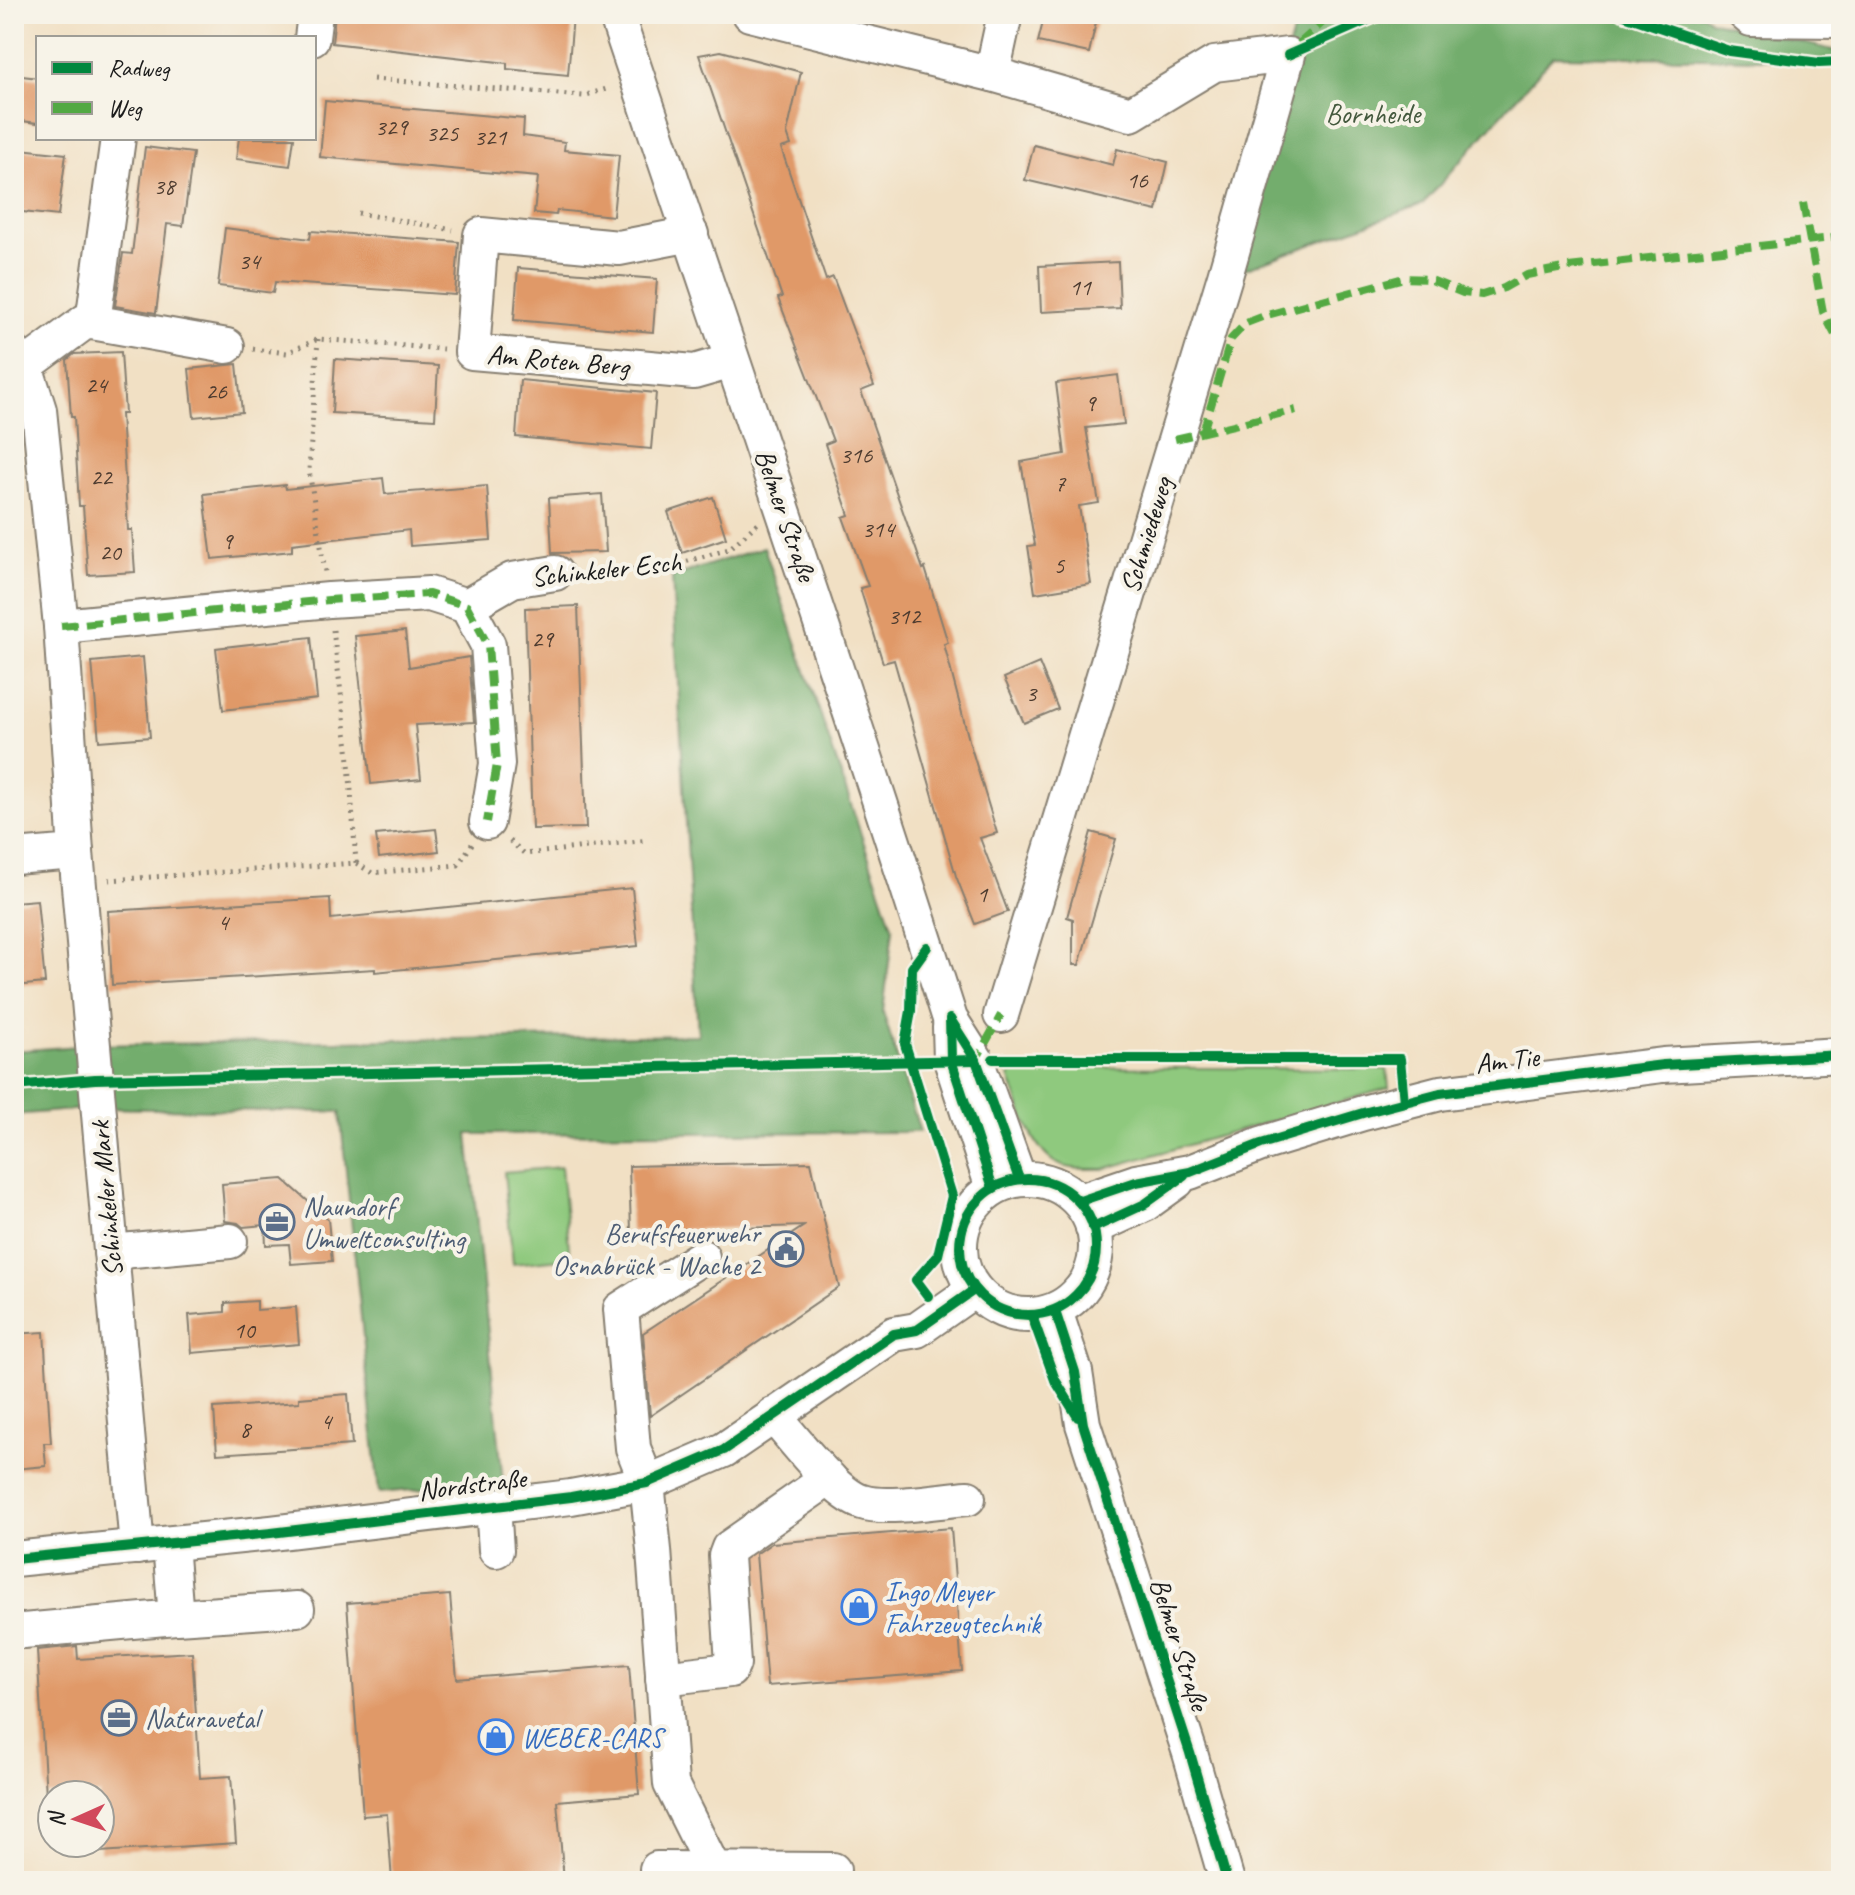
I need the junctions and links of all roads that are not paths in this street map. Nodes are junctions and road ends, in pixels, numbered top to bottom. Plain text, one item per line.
1 (315, 14) edge
2 (616, 14) edge
3 (750, 14) edge
4 (1005, 14) edge
5 (1745, 14) edge
6 (1841, 20) edge
7 (812, 22) edge
8 (312, 36) edge
9 (992, 74) junction
10 (118, 140) edge
11 (691, 234) junction
12 (93, 322) junction
13 (227, 346) road end
14 (20, 360) edge
15 (732, 361) junction
16 (555, 573) road end
17 (467, 606) junction
18 (61, 626) junction
19 (487, 822) road end
20 (14, 857) edge
21 (76, 867) junction
22 (1001, 1015) dead end
23 (1841, 1055) edge
24 (1006, 1184) junction
25 (1087, 1215) junction
26 (230, 1241) dead end
27 (111, 1252) junction
28 (702, 1257) dead end
29 (969, 1280) junction
30 (1044, 1313) junction
31 (773, 1415) junction
32 (829, 1478) junction
33 (647, 1483) junction
34 (968, 1498) dead end
35 (493, 1506) junction
36 (153, 1545) junction
37 (496, 1550) dead end
38 (14, 1559) edge
39 (297, 1609) dead end
40 (176, 1617) junction
41 (23, 1631) dead end
42 (663, 1678) junction
43 (657, 1869) dead end
44 (714, 1870) junction
45 (833, 1870) dead end
46 (1227, 1881) edge

1 - 8 street
2 - 11 street, Belmer Straße
3 - 7 street
4 - 9 street
5 - 6 street
7 - 9 street
9 - 22 street, Schmiedeweg
10 - 12 street
11 - 15 street, Belmer Straße
11 - 15 street, Am Roten Berg
12 - 13 street
12 - 14 street
14 - 18 street, Schinkeler Mark
15 - 24 street, Belmer Straße
16 - 17 street, Schinkeler Esch
17 - 18 street
17 - 19 street
18 - 21 street, Schinkeler Mark
20 - 21 street
21 - 27 street, Schinkeler Mark
23 - 25 street, Am Tie
24 - 25 street
24 - 29 street
25 - 30 street
26 - 27 street
27 - 36 street, Schinkeler Mark
28 - 33 street
29 - 30 street
29 - 31 street, Nordstraße
30 - 46 street, Belmer Straße
31 - 32 street
31 - 33 street, Nordstraße
32 - 34 street
32 - 42 street
33 - 35 street, Nordstraße
33 - 42 street
35 - 36 street, Nordstraße
35 - 37 street
36 - 38 street, Nordstraße
36 - 40 street, Schinkeler Mark
39 - 40 street
40 - 41 street
42 - 44 street
43 - 44 street
44 - 45 street

